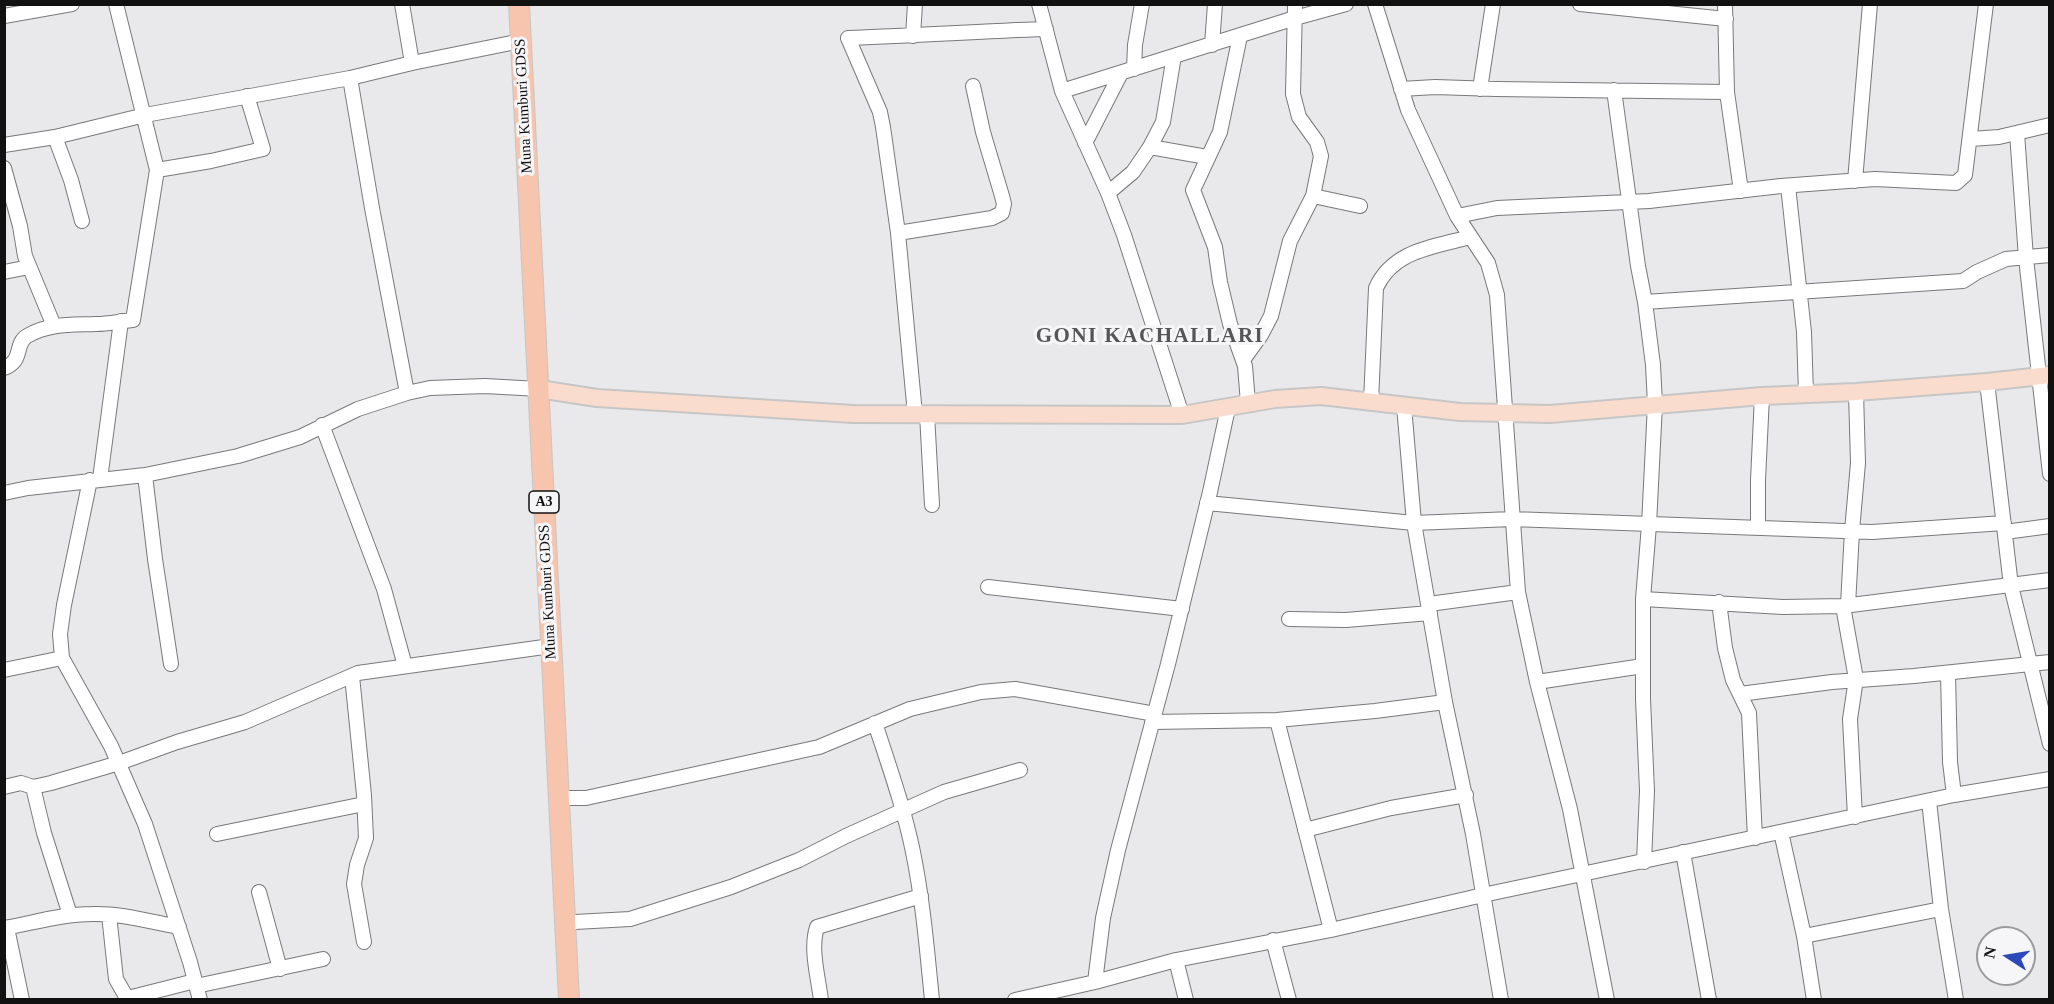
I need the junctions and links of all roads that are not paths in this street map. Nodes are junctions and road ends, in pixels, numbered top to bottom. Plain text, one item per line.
1 (72, 4) edge
2 (116, 4) edge
3 (402, 4) edge
4 (519, 4) edge
5 (531, 4) edge
6 (915, 4) edge
7 (1039, 4) edge
8 (1142, 4) edge
9 (1215, 4) edge
10 (1346, 4) edge
11 (1376, 4) edge
12 (1493, 4) edge
13 (1580, 4) edge
14 (1725, 4) edge
15 (1870, 4) edge
16 (1986, 4) edge
17 (1295, 11) edge
18 (4, 16) edge
19 (1726, 19) junction
20 (1046, 28) junction
21 (913, 36) junction
22 (1240, 36) junction
23 (521, 41) junction
24 (1212, 45) junction
25 (1174, 56) junction
26 (412, 63) junction
27 (1127, 71) junction
28 (350, 78) junction
29 (972, 86) dead end
30 (1401, 89) junction
31 (1480, 89) junction
32 (1614, 90) junction
33 (1062, 91) junction
34 (1728, 92) junction
35 (247, 96) junction
36 (145, 115) junction
37 (2049, 125) edge
38 (2017, 133) junction
39 (55, 137) junction
40 (1970, 139) junction
41 (1085, 143) junction
42 (4, 145) edge
43 (1150, 147) junction
44 (1207, 157) junction
45 (4, 168) edge
46 (157, 170) junction
47 (1855, 181) junction
48 (1788, 186) junction
49 (1741, 191) junction
50 (1108, 193) junction
51 (1313, 196) junction
52 (1629, 202) junction
53 (1360, 206) dead end
54 (1456, 216) junction
55 (82, 221) dead end
56 (898, 232) junction
57 (1470, 237) junction
58 (2049, 255) edge
59 (2026, 258) junction
60 (29, 267) junction
61 (4, 272) edge
62 (1799, 291) junction
63 (1645, 302) junction
64 (121, 321) junction
65 (54, 326) junction
66 (1243, 360) junction
67 (4, 368) edge
68 (2044, 375) edge
69 (1987, 382) junction
70 (544, 390) junction
71 (1856, 392) junction
72 (407, 393) junction
73 (1806, 394) junction
74 (1762, 396) junction
75 (1371, 402) junction
76 (1248, 403) junction
77 (1654, 404) junction
78 (1404, 406) junction
79 (1228, 408) junction
80 (1506, 413) junction
81 (921, 414) junction
82 (1182, 415) junction
83 (322, 425) junction
84 (2049, 474) edge
85 (145, 475) junction
86 (95, 479) junction
87 (4, 493) edge
88 (1207, 503) junction
89 (932, 505) dead end
90 (1512, 519) junction
91 (1414, 523) junction
92 (1649, 525) junction
93 (2049, 526) edge
94 (1758, 528) junction
95 (2005, 528) junction
96 (1852, 531) junction
97 (2049, 580) edge
98 (2011, 586) junction
99 (988, 587) dead end
100 (1518, 592) junction
101 (1643, 599) junction
102 (1719, 602) junction
103 (1846, 605) junction
104 (1182, 609) junction
105 (1429, 609) junction
106 (1289, 619) dead end
107 (551, 646) junction
108 (62, 657) junction
109 (2049, 662) edge
110 (171, 664) dead end
111 (2031, 665) junction
112 (405, 666) junction
113 (1643, 666) junction
114 (4, 670) edge
115 (1948, 673) junction
116 (352, 676) junction
117 (1856, 680) junction
118 (1537, 682) junction
119 (1740, 694) junction
120 (1445, 702) junction
121 (1154, 718) junction
122 (1277, 720) junction
123 (875, 723) junction
124 (2049, 744) edge
125 (119, 763) junction
126 (1020, 770) dead end
127 (2049, 779) edge
128 (33, 787) junction
129 (4, 788) edge
130 (1466, 795) junction
131 (1954, 795) junction
132 (570, 798) junction
133 (1929, 801) junction
134 (364, 804) junction
135 (903, 810) junction
136 (1855, 817) junction
137 (1305, 830) junction
138 (1781, 832) junction
139 (217, 834) dead end
140 (1755, 838) junction
141 (1683, 852) junction
142 (1644, 861) junction
143 (1582, 874) junction
144 (259, 892) dead end
145 (1483, 895) junction
146 (921, 896) junction
147 (1941, 909) junction
148 (70, 915) junction
149 (109, 915) junction
150 (575, 922) junction
151 (179, 927) junction
152 (6, 928) edge
153 (1331, 930) junction
154 (1804, 936) junction
155 (1273, 940) junction
156 (364, 942) dead end
157 (323, 959) dead end
158 (1176, 960) junction
159 (280, 969) junction
160 (1095, 982) junction
161 (197, 989) edge
162 (22, 999) edge
163 (128, 999) edge
164 (569, 999) edge
165 (579, 999) edge
166 (821, 999) edge
167 (932, 999) edge
168 (1015, 999) edge
169 (1186, 999) edge
170 (1289, 999) edge
171 (1501, 999) edge
172 (1607, 999) edge
173 (1709, 999) edge
174 (1814, 999) edge
175 (1956, 999) edge

1 - 18 street
2 - 36 street
3 - 26 street
4 - 23 highway, Muna Kumburi GDSS / A3
5 - 70 highway, Muna Kumburi GDSS / A3
6 - 21 street
7 - 20 street
8 - 27 street
9 - 24 street
10 - 17 street
11 - 30 street
12 - 31 street
13 - 19 street
14 - 19 street
15 - 47 street
16 - 40 street
17 - 22 street
17 - 51 street
19 - 34 street
20 - 21 street
20 - 33 street
21 - 56 street
22 - 24 street
22 - 44 street
23 - 26 street
23 - 70 highway, Muna Kumburi GDSS / A3
24 - 25 street
25 - 27 street
25 - 43 street
26 - 28 street
27 - 33 street
27 - 41 street
28 - 35 street
28 - 72 street
29 - 56 street
30 - 31 street
30 - 54 street
31 - 32 street
32 - 34 street
32 - 52 street
33 - 41 street
34 - 49 street
35 - 36 street
35 - 46 street
36 - 39 street
36 - 46 street
37 - 38 street
38 - 40 street
38 - 59 street
39 - 42 street
39 - 55 street
40 - 47 street
41 - 50 street
43 - 44 street
43 - 50 street
44 - 66 street
45 - 60 street
46 - 64 street
47 - 48 street
48 - 49 street
48 - 62 street
49 - 52 street
50 - 82 street
51 - 53 street
51 - 66 street
52 - 54 street
52 - 63 street
54 - 57 street
56 - 81 street
57 - 75 street
57 - 80 street
58 - 59 street
59 - 62 street
59 - 68 street
60 - 61 street
60 - 65 street
62 - 63 street
62 - 73 street
63 - 77 street
64 - 65 street
64 - 86 street
65 - 67 street
66 - 76 street
68 - 69 main road
68 - 84 street
69 - 71 main road
69 - 95 street
70 - 72 street
70 - 81 main road
70 - 107 highway, Muna Kumburi GDSS / A3
70 - 132 highway, Muna Kumburi GDSS / A3
71 - 73 main road
71 - 96 street
72 - 83 street
73 - 74 main road
74 - 77 main road
74 - 94 street
75 - 76 main road
75 - 78 main road
76 - 79 main road
77 - 80 main road
77 - 92 street
78 - 80 main road
78 - 91 street
79 - 82 main road
79 - 88 street
80 - 90 street
81 - 82 main road
81 - 89 street
83 - 85 street
83 - 112 street
85 - 86 street
85 - 110 street
86 - 87 street
86 - 108 street
88 - 91 street
88 - 104 street
90 - 91 street
90 - 92 street
90 - 100 street
91 - 105 street
92 - 94 street
92 - 101 street
93 - 95 street
94 - 96 street
95 - 96 street
95 - 98 street
96 - 103 street
97 - 98 street
98 - 103 street
98 - 111 street
99 - 104 street
100 - 105 street
100 - 118 street
101 - 102 street
101 - 113 street
102 - 103 street
102 - 119 street
103 - 117 street
104 - 121 street
105 - 106 street
105 - 120 street
107 - 112 street
107 - 164 highway, Muna Kumburi GDSS / A3
108 - 114 street
108 - 125 street
109 - 111 street
111 - 115 street
111 - 124 street
112 - 116 street
113 - 118 street
113 - 142 street
115 - 117 street
115 - 131 street
116 - 125 street
116 - 134 street
117 - 119 street
117 - 136 street
118 - 143 street
119 - 140 street
120 - 122 street
120 - 130 street
121 - 122 street
121 - 123 street
121 - 160 street
122 - 137 street
123 - 132 street
123 - 135 street
125 - 128 street
125 - 151 street
126 - 135 street
127 - 131 street
128 - 129 street
128 - 148 street
130 - 137 street
130 - 145 street
131 - 133 street
132 - 150 highway, Muna Kumburi GDSS / A3
133 - 136 street
133 - 147 street
134 - 139 street
134 - 156 street
135 - 146 street
135 - 150 street
136 - 138 street
137 - 153 street
138 - 140 street
138 - 154 street
140 - 141 street
141 - 142 street
141 - 173 street
142 - 143 street
143 - 145 street
143 - 172 street
144 - 159 street
145 - 153 street
145 - 171 street
146 - 166 street
146 - 167 street
147 - 154 street
147 - 175 street
148 - 149 street
148 - 152 street
149 - 151 street
149 - 163 street
150 - 165 highway, Muna Kumburi GDSS / A3
151 - 161 street
152 - 162 street
153 - 155 street
154 - 174 street
155 - 158 street
155 - 170 street
157 - 159 street
158 - 160 street
158 - 169 street
159 - 161 street
160 - 168 street
161 - 163 street

